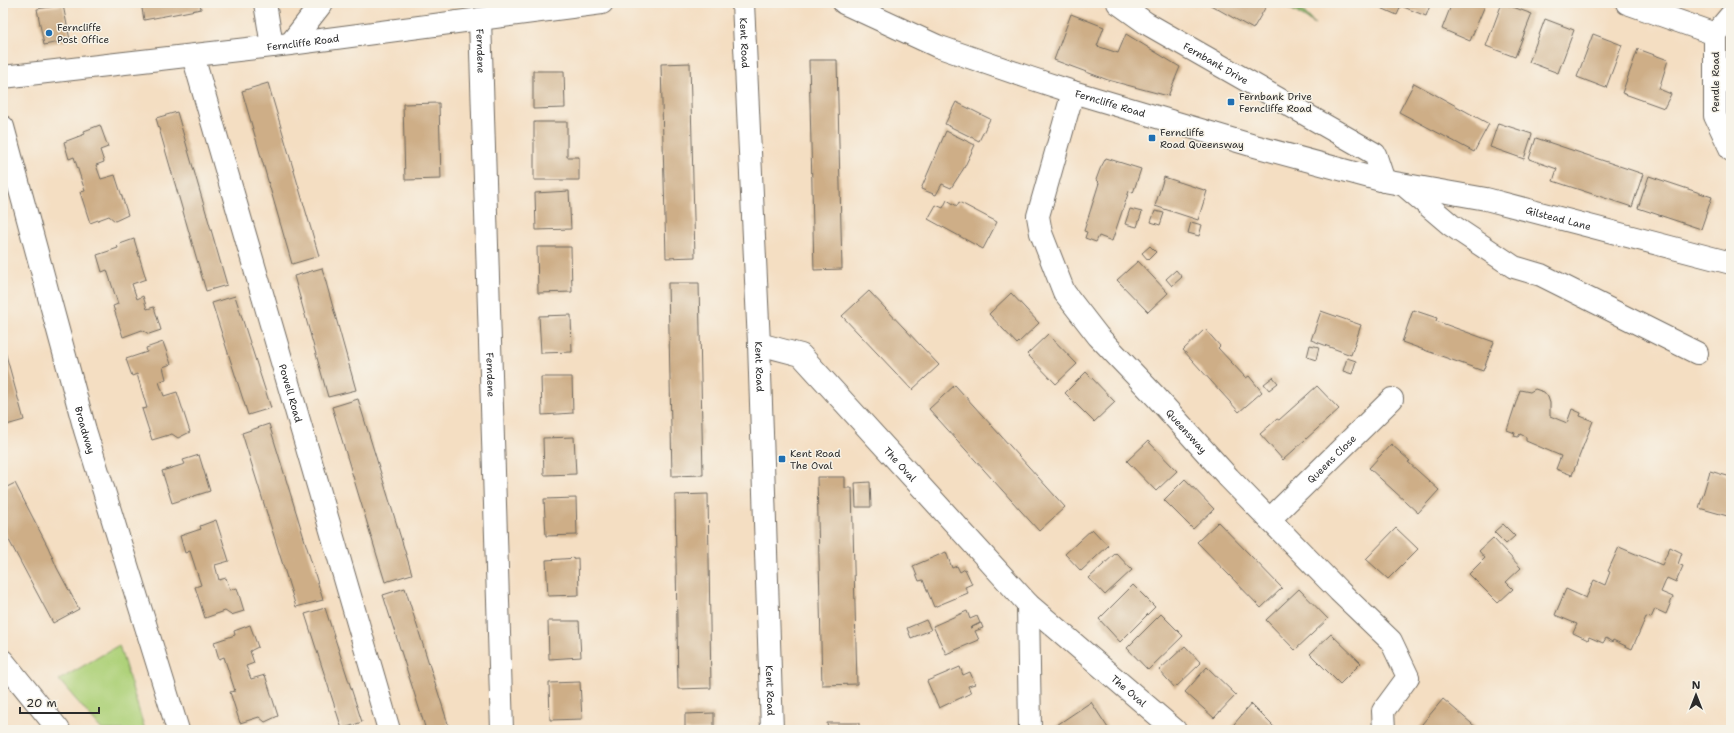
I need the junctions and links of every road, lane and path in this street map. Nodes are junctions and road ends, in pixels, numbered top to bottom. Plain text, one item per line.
1 (266, 3) edge
2 (322, 3) edge
3 (602, 3) edge
4 (743, 3) edge
5 (844, 3) edge
6 (1118, 3) edge
7 (1627, 3) edge
8 (1731, 15) edge
9 (480, 19) junction
10 (1715, 34) junction
11 (281, 45) junction
12 (193, 56) junction
13 (3, 77) edge
14 (1073, 92) junction
15 (3, 127) edge
16 (1731, 150) edge
17 (1394, 183) junction
18 (1731, 263) edge
19 (759, 344) junction
20 (1698, 353) dead end
21 (1392, 399) dead end
22 (1270, 519) junction
23 (1028, 604) junction
24 (3, 662) edge
25 (59, 730) edge
26 (178, 730) edge
27 (389, 730) edge
28 (502, 730) edge
29 (772, 730) edge
30 (1030, 730) edge
31 (1175, 730) edge
32 (1384, 730) edge

1 - 11 street
2 - 11 street
3 - 9 street, Ferncliffe Road
4 - 19 street, Kent Road
5 - 14 street, Ferncliffe Road
6 - 17 street, Fernbank Drive
7 - 10 street
8 - 10 street
9 - 11 street, Ferncliffe Road
9 - 28 street, Ferndene
10 - 16 street, Pendle Road
11 - 12 street, Ferncliffe Road
12 - 13 street, Ferncliffe Road
12 - 27 street, Powell Road
14 - 17 street, Ferncliffe Road
14 - 22 street, Queensway
15 - 26 street, Broadway
17 - 18 street, Gilstead Lane
17 - 20 street
19 - 23 street, The Oval
19 - 29 street, Kent Road
21 - 22 street, Queens Close
22 - 32 street, Queensway
23 - 30 street
23 - 31 street, The Oval
24 - 25 street

